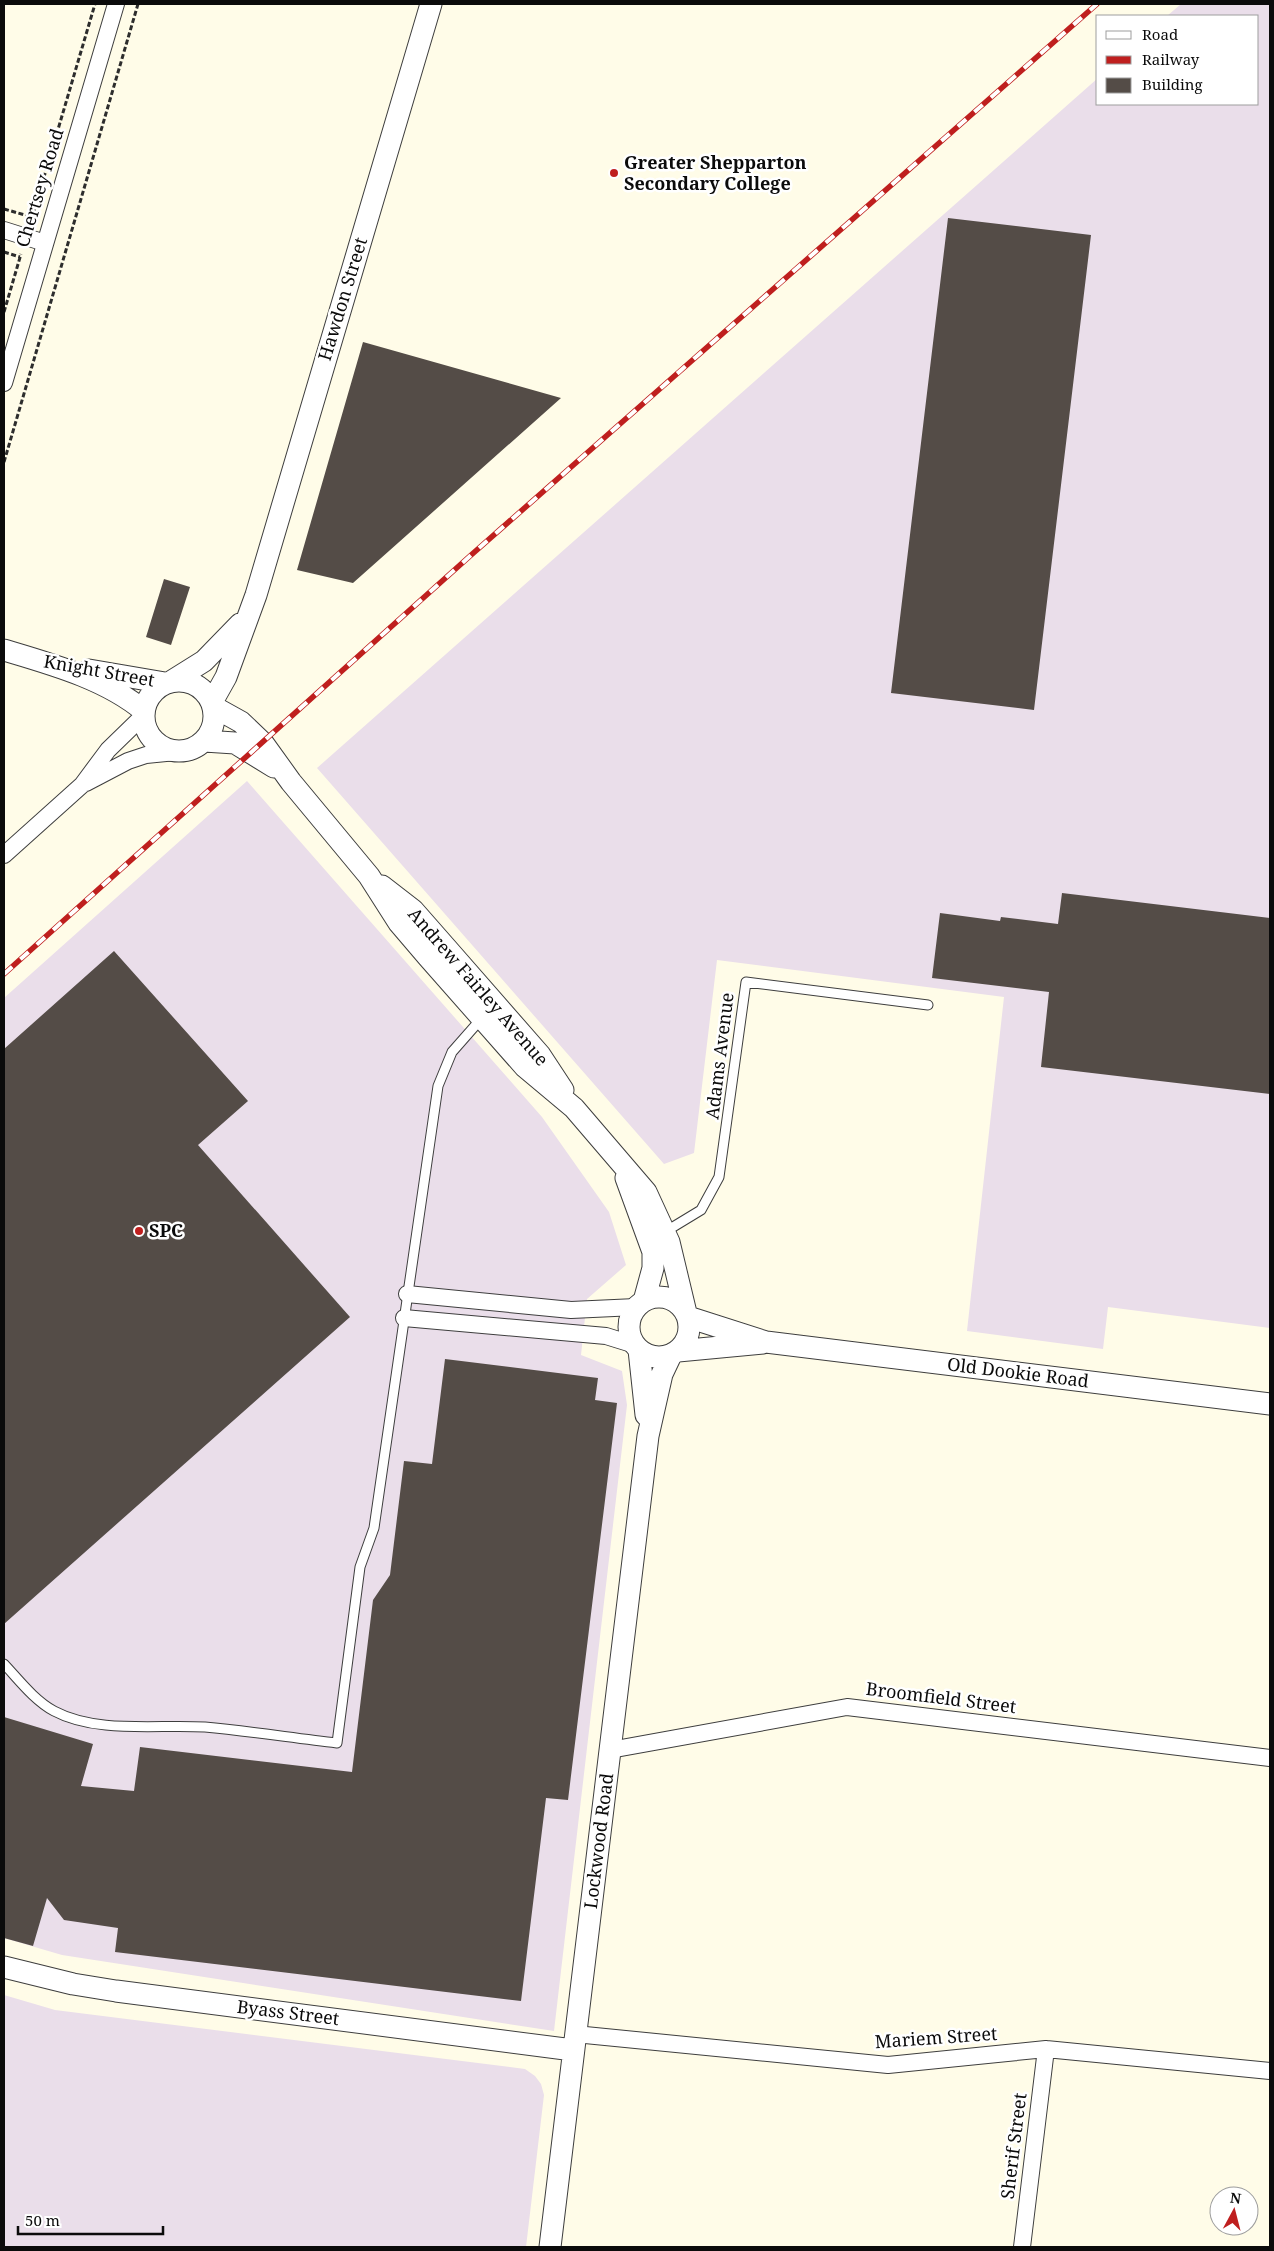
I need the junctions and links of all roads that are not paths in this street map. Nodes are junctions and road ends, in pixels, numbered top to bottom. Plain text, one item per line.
1 (116, 4) edge
2 (431, 4) edge
3 (4, 230) edge
4 (45, 243) junction
5 (4, 383) edge
6 (256, 595) junction
7 (4, 650) edge
8 (32, 659) junction
9 (168, 682) junction
10 (213, 704) junction
11 (144, 713) junction
12 (204, 741) junction
13 (186, 751) junction
14 (291, 782) junction
15 (82, 785) junction
16 (4, 854) edge
17 (370, 876) junction
18 (449, 951) junction
19 (428, 957) junction
20 (928, 1005) dead end
21 (488, 1011) junction
22 (621, 1164) junction
23 (664, 1229) junction
24 (407, 1294) junction
25 (640, 1304) junction
26 (687, 1315) junction
27 (404, 1318) junction
28 (766, 1342) junction
29 (637, 1347) junction
30 (674, 1353) junction
31 (1270, 1404) edge
32 (648, 1436) junction
33 (4, 1664) edge
34 (610, 1750) junction
35 (1270, 1758) edge
36 (4, 1967) edge
37 (574, 2042) junction
38 (1046, 2049) junction
39 (1270, 2071) edge
40 (550, 2247) edge
41 (1022, 2247) edge

1 - 4 street, Chertsey Road
2 - 6 street, Hawdon Street
3 - 4 street
4 - 5 street, Chertsey Road
6 - 9 street, Hawdon Street
6 - 10 street, Hawdon Street
7 - 8 street, Knight Street
8 - 9 street, Knight Street
8 - 11 street, Knight Street
9 - 10 street
9 - 11 street
10 - 12 street
10 - 14 street, Andrew Fairley Avenue
11 - 13 street
11 - 15 street
12 - 13 street
12 - 14 street, Andrew Fairley Avenue
13 - 15 street
14 - 17 street, Andrew Fairley Avenue
15 - 16 street
17 - 18 street, Andrew Fairley Avenue
17 - 19 street, Andrew Fairley Avenue
18 - 19 street
18 - 21 street, Andrew Fairley Avenue
19 - 21 street, Andrew Fairley Avenue
20 - 23 lane, Adams Avenue
21 - 22 street, Andrew Fairley Avenue
21 - 24 lane
22 - 23 street, Andrew Fairley Avenue
22 - 25 street, Andrew Fairley Avenue
23 - 26 street, Andrew Fairley Avenue
24 - 25 street
24 - 27 lane
25 - 26 street
25 - 29 street
26 - 28 street, Old Dookie Road
26 - 30 street
27 - 29 street
27 - 33 lane
28 - 30 street, Old Dookie Road
28 - 31 street, Old Dookie Road
29 - 30 street
29 - 32 street, Lockwood Road
30 - 32 street, Lockwood Road
32 - 34 street, Lockwood Road
34 - 35 street, Broomfield Street
34 - 37 street, Lockwood Road
36 - 37 street, Byass Street
37 - 38 street, Mariem Street
37 - 40 street, Lockwood Road
38 - 39 street, Mariem Street
38 - 41 street, Sherif Street

